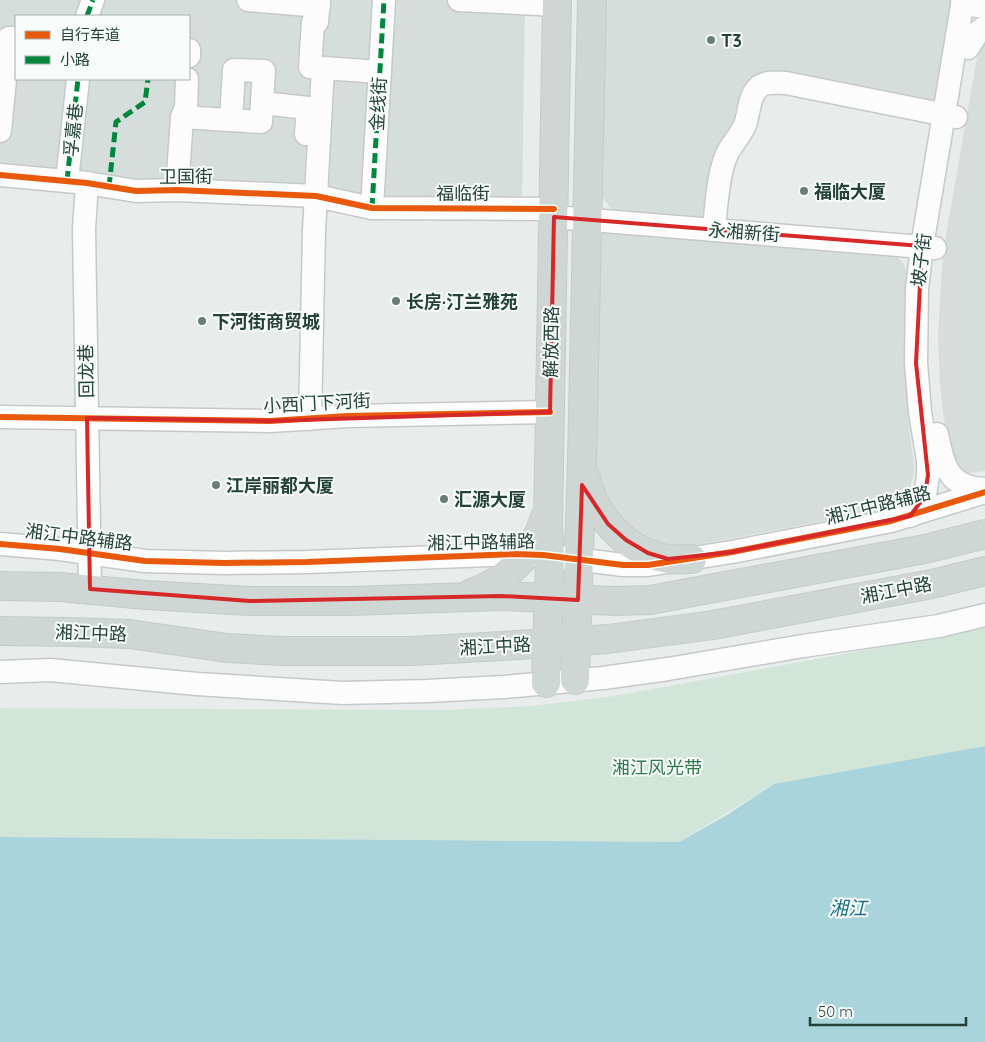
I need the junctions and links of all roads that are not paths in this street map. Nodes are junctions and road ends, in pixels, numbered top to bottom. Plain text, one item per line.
1 (92, 0) edge
2 (248, 0) edge
3 (384, 0) edge
4 (458, 0) edge
5 (592, 0) edge
6 (557, 2) edge
7 (319, 3) edge
8 (974, 11) edge
9 (86, 15) edge
10 (15, 38) edge
11 (323, 68) junction
12 (380, 72) junction
13 (78, 80) edge
14 (187, 80) edge
15 (262, 103) junction
16 (950, 115) junction
17 (182, 117) junction
18 (231, 120) junction
19 (0, 131) edge
20 (319, 135) junction
21 (0, 175) edge
22 (77, 182) junction
23 (177, 190) junction
24 (316, 196) junction
25 (372, 208) junction
26 (554, 213) junction
27 (587, 220) junction
28 (714, 230) junction
29 (928, 247) junction
30 (550, 412) junction
31 (0, 417) edge
32 (87, 418) junction
33 (310, 419) junction
34 (582, 459) junction
35 (985, 491) edge
36 (910, 516) junction
37 (985, 534) edge
38 (0, 544) edge
39 (88, 554) junction
40 (538, 555) junction
41 (692, 559) junction
42 (579, 560) junction
43 (985, 571) edge
44 (0, 586) edge
45 (90, 589) junction
46 (461, 598) junction
47 (549, 598) junction
48 (578, 600) junction
49 (985, 615) edge
50 (0, 631) edge
51 (576, 641) junction
52 (547, 643) junction
53 (0, 672) edge
54 (575, 680) junction
55 (546, 683) junction

1 - 9 street
2 - 7 street
3 - 12 street, 金线街
4 - 6 street
5 - 27 main road, 解放西路
6 - 26 main road, 解放西路
7 - 11 street
8 - 16 street, 坡子街
8 - 16 street, 坡子街
10 - 19 street
11 - 12 street
11 - 20 street
12 - 25 street, 金线街
13 - 22 street, 孚嘉巷
14 - 17 street
15 - 18 street
15 - 18 street
15 - 20 street
16 - 28 street
16 - 29 street, 坡子街
17 - 18 street
17 - 23 street
20 - 24 street
21 - 22 street, 卫国街
22 - 23 street, 卫国街
22 - 32 street, 回龙巷
23 - 24 street, 卫国街
24 - 25 street, 卫国街
24 - 33 street
25 - 26 street, 福临街
26 - 27 street, 永湘新街
26 - 30 main road, 解放西路
27 - 28 street, 永湘新街
27 - 34 main road, 解放西路
28 - 29 street, 永湘新街
29 - 35 street, 坡子街
29 - 36 street, 坡子街
30 - 33 street, 小西门下河街
30 - 40 main road, 解放西路
31 - 32 street, 小西门下河街
32 - 33 street, 小西门下河街
32 - 39 street, 回龙巷
34 - 41 main road
34 - 42 main road, 解放西路
35 - 36 street, 湘江中路辅路
36 - 41 street, 湘江中路辅路
37 - 48 main road, 湘江中路
38 - 39 street, 湘江中路辅路
39 - 40 street, 湘江中路辅路
39 - 45 street, 回龙巷
40 - 42 street, 湘江中路辅路
40 - 46 main road, 解放西路
40 - 47 main road
41 - 42 street, 湘江中路辅路
42 - 48 main road, 解放西路
43 - 51 main road, 湘江中路
44 - 45 main road, 湘江中路
45 - 46 main road, 湘江中路
46 - 47 main road, 湘江中路
47 - 48 main road, 湘江中路
47 - 52 main road
48 - 51 main road, 解放西路
49 - 54 street
50 - 52 main road, 湘江中路
51 - 52 main road, 湘江中路
51 - 54 main road, 解放西路
52 - 55 main road
53 - 55 street
54 - 55 street

